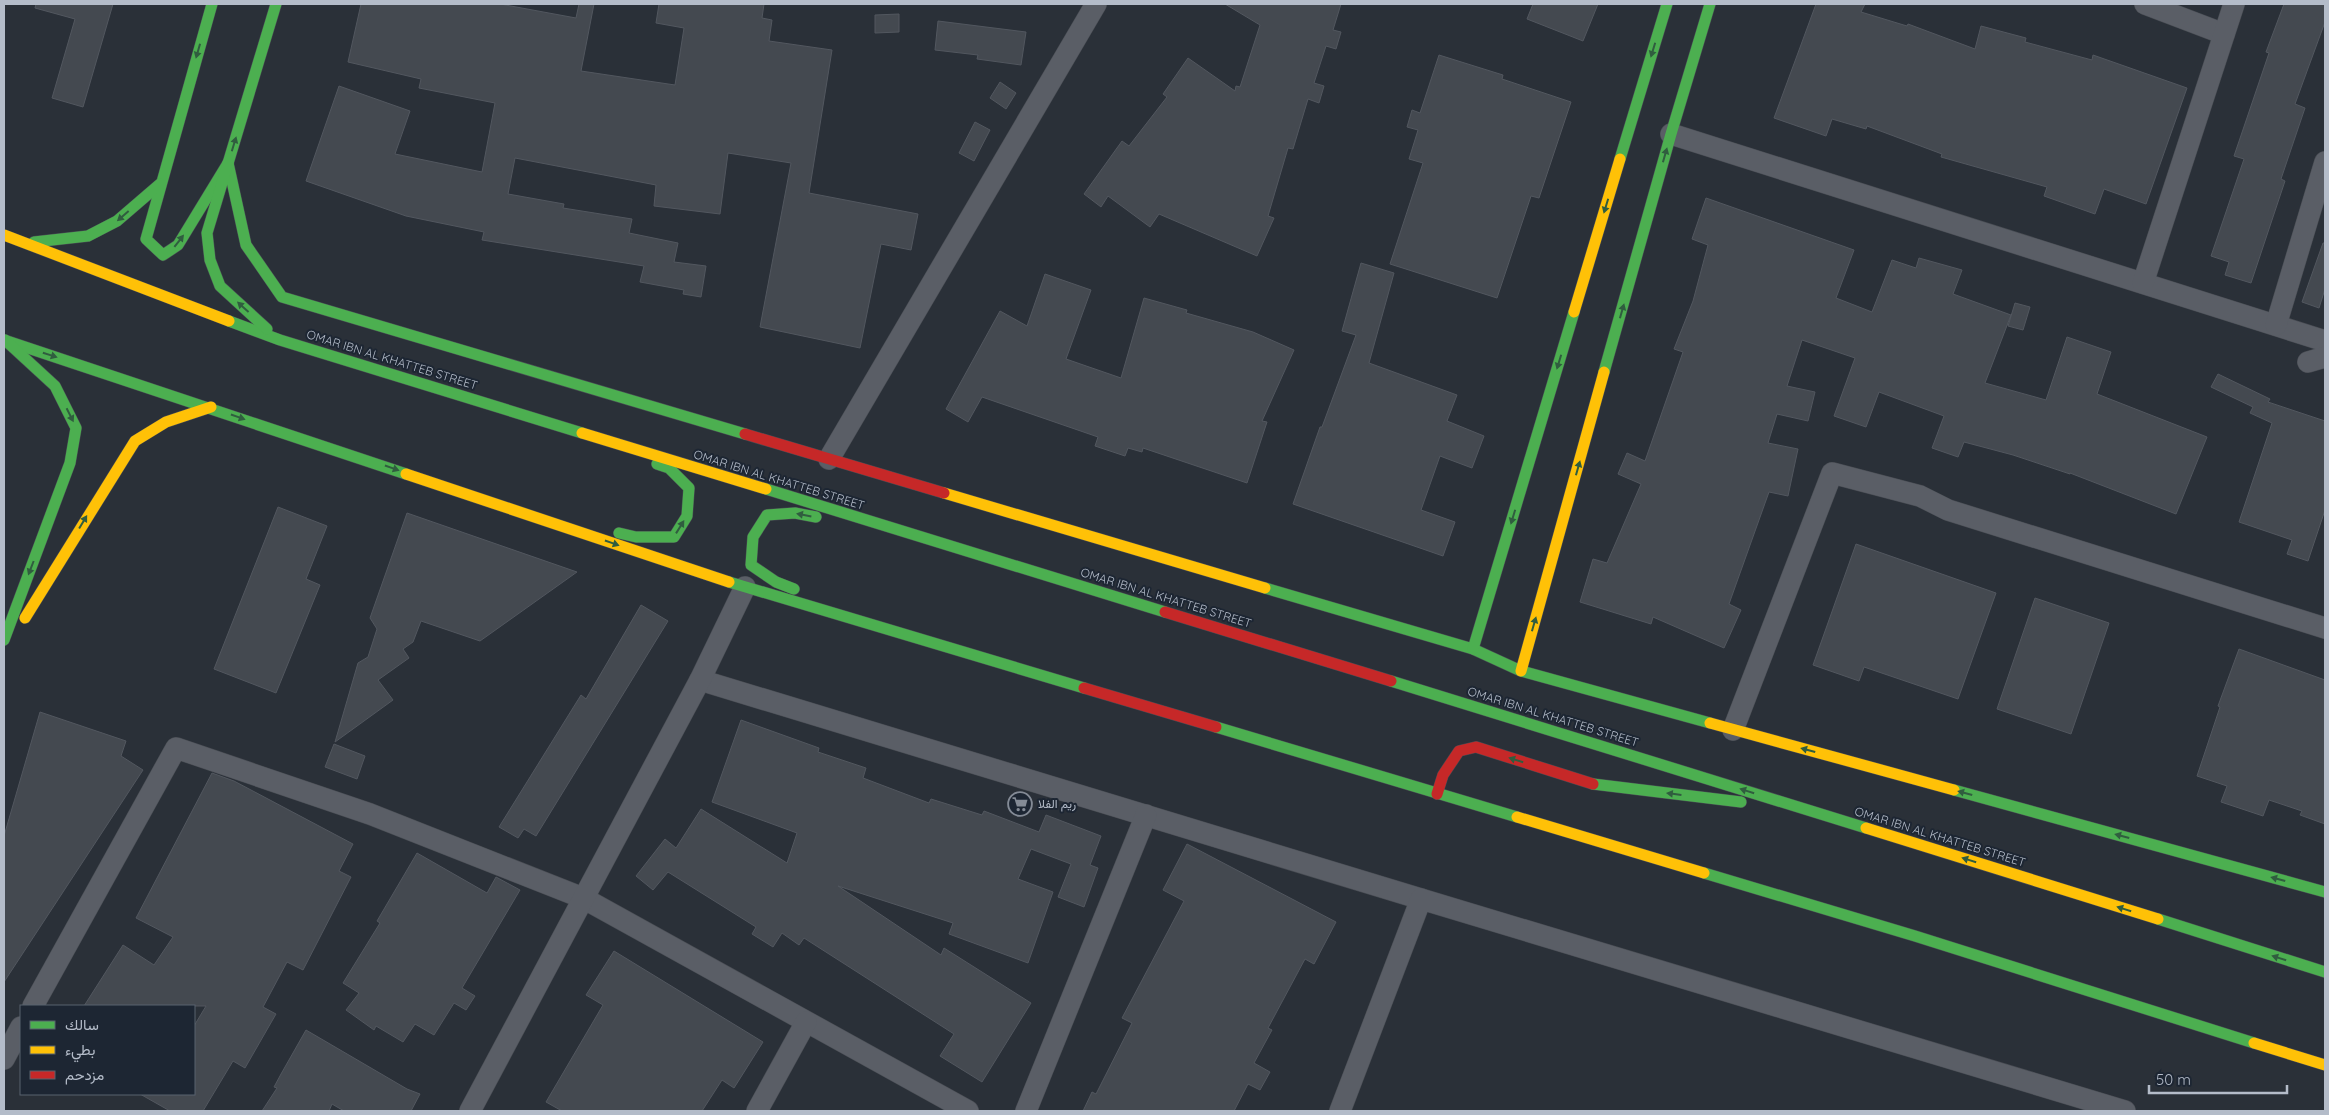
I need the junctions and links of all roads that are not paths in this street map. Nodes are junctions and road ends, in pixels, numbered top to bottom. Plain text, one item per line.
1 (212, 4) edge
2 (276, 4) edge
3 (1096, 4) edge
4 (1667, 4) edge
5 (1710, 4) edge
6 (2144, 4) edge
7 (2234, 4) edge
8 (2224, 34) junction
9 (1671, 134) junction
10 (2325, 162) edge
11 (228, 163) junction
12 (160, 184) junction
13 (4, 234) edge
14 (28, 243) junction
15 (2143, 283) junction
16 (2276, 325) junction
17 (4, 340) edge
18 (280, 340) junction
19 (2325, 341) edge
20 (211, 408) junction
21 (531, 418) junction
22 (829, 458) junction
23 (517, 511) junction
24 (920, 538) junction
25 (745, 586) junction
26 (2325, 628) edge
27 (908, 635) junction
28 (4, 640) edge
29 (1473, 649) junction
30 (4, 654) edge
31 (1521, 671) junction
32 (700, 680) junction
33 (1733, 730) junction
34 (1437, 794) junction
35 (1810, 810) junction
36 (1146, 815) junction
37 (2325, 892) edge
38 (584, 898) junction
39 (1421, 899) junction
40 (2325, 972) edge
41 (34, 1005) edge
42 (806, 1022) junction
43 (20, 1029) edge
44 (4, 1059) edge
45 (2325, 1065) edge
46 (470, 1111) edge
47 (757, 1111) edge
48 (968, 1111) edge
49 (1026, 1111) edge
50 (1340, 1111) edge
51 (2125, 1111) edge

1 -> 12 main road
11 -> 2 main road
3 - 22 street
4 -> 29 main road
5 - 9 main road
6 - 8 street
7 - 8 street
8 - 15 street
9 - 15 street
31 -> 9 main road
10 - 16 street
12 -> 11 main road
18 -> 11 main road
11 - 22 main road
12 -> 14 main road
13 - 14 main road, OMAR IBN AL KHATTEB STREET
14 - 18 main road, OMAR IBN AL KHATTEB STREET
15 - 16 street
16 - 19 street
17 -> 20 main road
17 -> 28 main road
18 - 21 main road, OMAR IBN AL KHATTEB STREET
20 -> 23 main road
30 -> 20 main road
23 -> 21 main road
21 - 24 main road, OMAR IBN AL KHATTEB STREET
22 - 29 main road
23 -> 25 main road
24 -> 27 main road
35 -> 24 main road, OMAR IBN AL KHATTEB STREET
25 - 27 main road
25 - 32 street
26 - 33 street
27 - 34 main road
29 - 31 main road
31 - 33 main road
32 - 36 street
32 - 38 street
37 -> 33 main road
35 -> 34 main road
34 - 45 main road
40 -> 35 main road, OMAR IBN AL KHATTEB STREET
36 - 39 street
36 - 49 street
38 - 41 street
38 - 42 street
38 - 46 street
39 - 50 street
39 - 51 street
42 - 47 street
42 - 48 street
43 - 44 street

